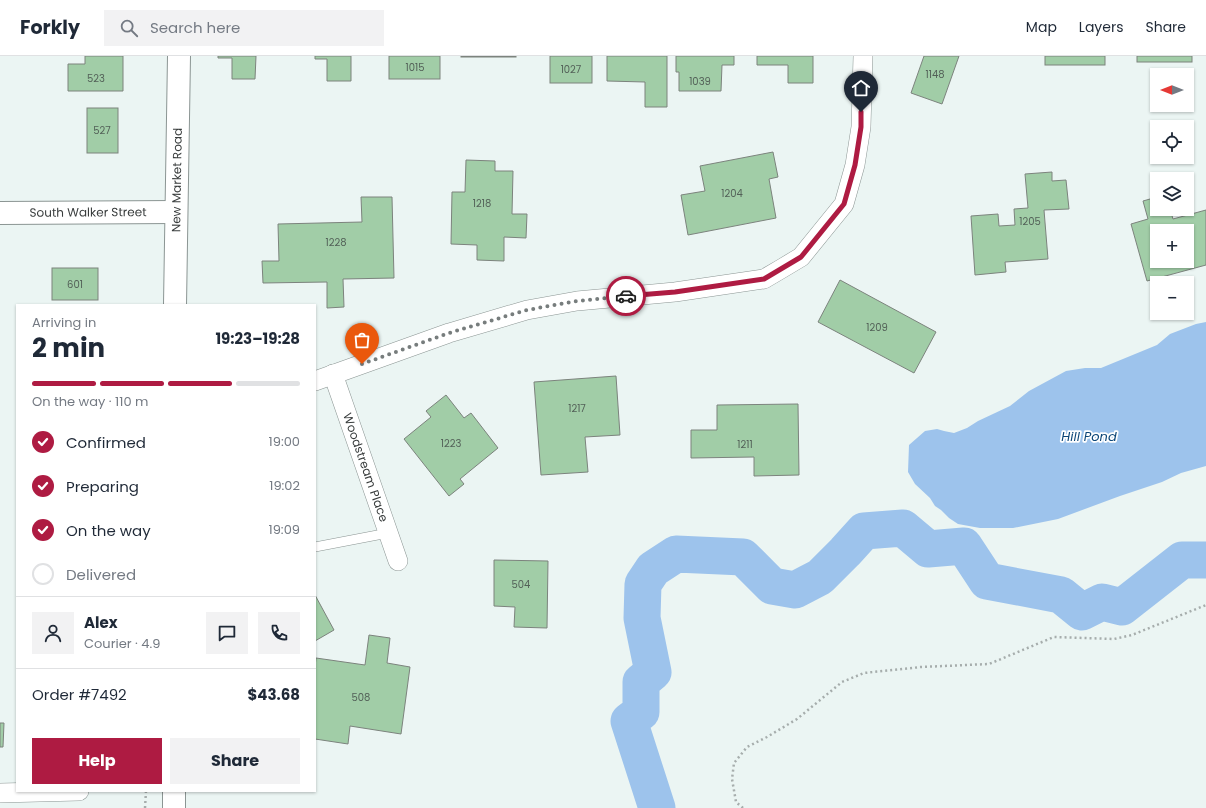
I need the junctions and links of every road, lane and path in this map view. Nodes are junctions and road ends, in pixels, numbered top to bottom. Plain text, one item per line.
1 (179, 56) edge
2 (863, 56) edge
3 (176, 212) junction
4 (0, 213) edge
5 (175, 304) edge
6 (333, 374) junction
7 (316, 381) edge
8 (388, 533) junction
9 (316, 547) edge
10 (398, 561) dead end
11 (1206, 605) edge
12 (40, 792) edge
13 (146, 792) edge
14 (174, 792) edge
15 (0, 793) edge
16 (145, 808) edge
17 (174, 808) edge
18 (743, 808) edge

1 - 3 street, New Market Road
2 - 6 street
3 - 4 street, South Walker Street
3 - 5 street, New Market Road
6 - 7 street
6 - 8 street, Woodstream Place
8 - 9 lane
8 - 10 street, Woodstream Place
11 - 18 path
12 - 15 street
13 - 16 path
14 - 17 street

